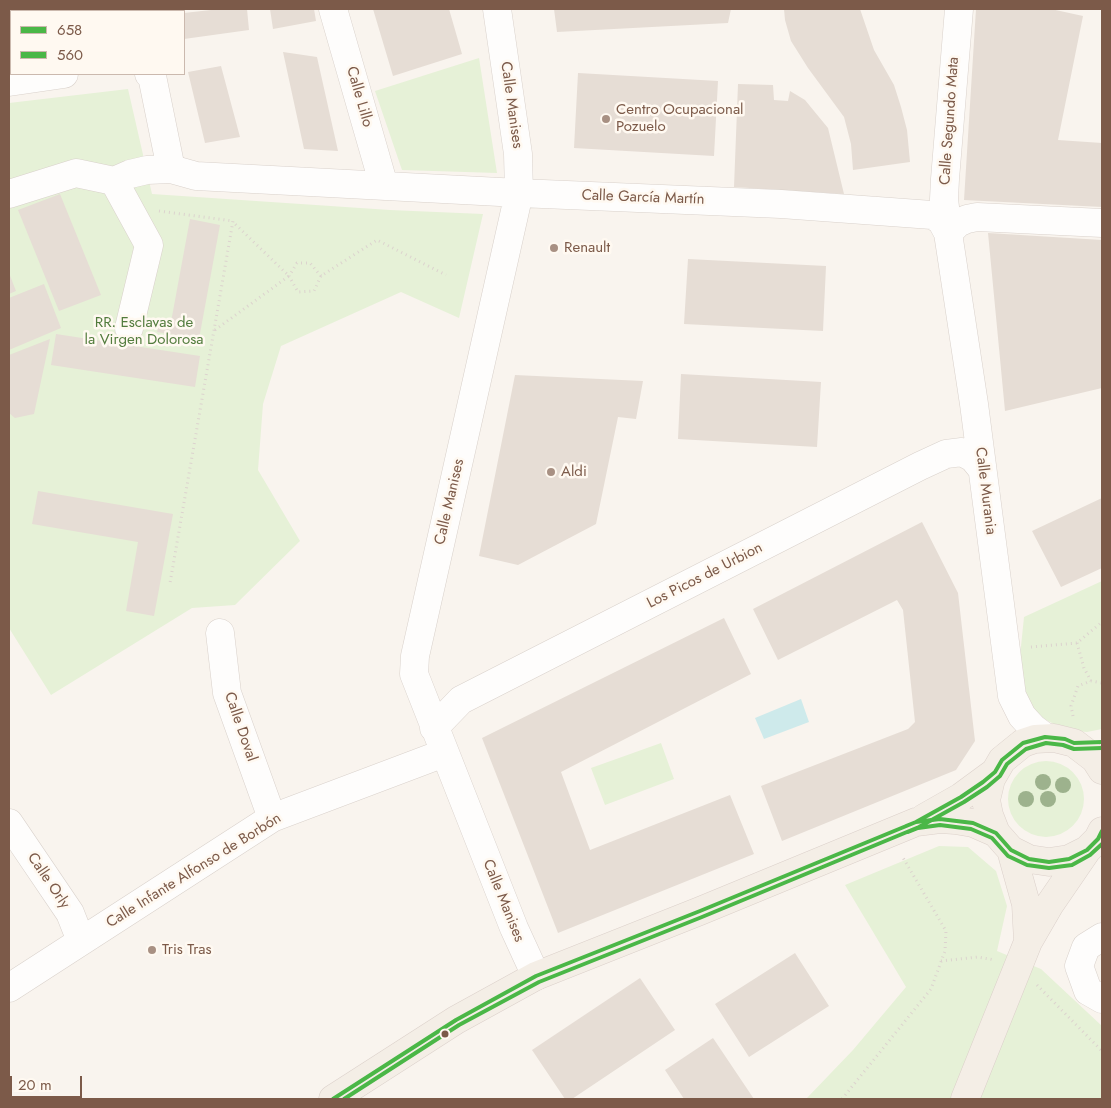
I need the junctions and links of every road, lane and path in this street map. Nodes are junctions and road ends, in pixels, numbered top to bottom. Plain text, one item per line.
1 (333, 9) edge
2 (497, 9) edge
3 (959, 9) edge
4 (57, 75) edge
5 (150, 75) edge
6 (9, 82) edge
7 (171, 169) junction
8 (114, 180) junction
9 (384, 186) junction
10 (519, 193) junction
11 (9, 194) edge
12 (152, 210) dead end
13 (233, 221) junction
14 (1102, 223) edge
15 (948, 232) junction
16 (446, 275) dead end
17 (289, 276) junction
18 (321, 276) junction
19 (130, 328) dead end
20 (215, 330) junction
21 (982, 469) junction
22 (170, 584) dead end
23 (1102, 622) edge
24 (220, 633) dead end
25 (1077, 643) junction
26 (1031, 654) dead end
27 (1091, 681) junction
28 (1102, 683) edge
29 (1074, 732) junction
30 (1045, 737) junction
31 (439, 739) junction
32 (1102, 742) edge
33 (1102, 770) edge
34 (995, 772) junction
35 (272, 818) junction
36 (916, 822) junction
37 (9, 823) edge
38 (1094, 840) edge
39 (1003, 841) junction
40 (906, 852) dead end
41 (1102, 937) edge
42 (82, 941) junction
43 (1023, 954) junction
44 (941, 961) junction
45 (536, 976) junction
46 (9, 988) edge
47 (1102, 999) edge
48 (1102, 1051) edge
49 (333, 1099) edge
50 (842, 1099) edge
51 (965, 1099) edge

1 - 9 street, Calle Lillo
2 - 10 street, Calle Manises
3 - 15 street, Calle Segundo Mata
4 - 6 street
5 - 7 street
7 - 8 street, Calle García Martín
7 - 9 street, Calle García Martín
8 - 11 street
8 - 19 street
9 - 10 street, Calle García Martín
10 - 15 street, Calle García Martín
10 - 31 street, Calle Manises
12 - 13 path
13 - 17 path
13 - 20 path
14 - 15 street
15 - 21 street, Calle Murania
16 - 18 path
17 - 18 path
17 - 18 path
17 - 20 path
20 - 22 path
21 - 30 street, Calle Murania
21 - 31 street, Los Picos de Urbion
23 - 25 path
24 - 35 street, Calle Doval
25 - 26 path
25 - 27 path
27 - 28 path
27 - 29 path
29 - 30 main road
29 - 32 main road
29 - 33 main road
30 - 34 main road
31 - 35 street, Calle Infante Alfonso de Borbón
31 - 45 street, Calle Manises
34 - 36 main road
34 - 39 main road
35 - 42 street, Calle Infante Alfonso de Borbón
36 - 39 main road
36 - 45 main road
37 - 42 street, Calle Orly
38 - 39 main road
38 - 43 main road
39 - 43 main road
40 - 44 path
41 - 47 street
42 - 46 street, Calle Infante Alfonso de Borbón
43 - 44 path
43 - 48 path
43 - 51 main road
44 - 50 path
45 - 49 main road

